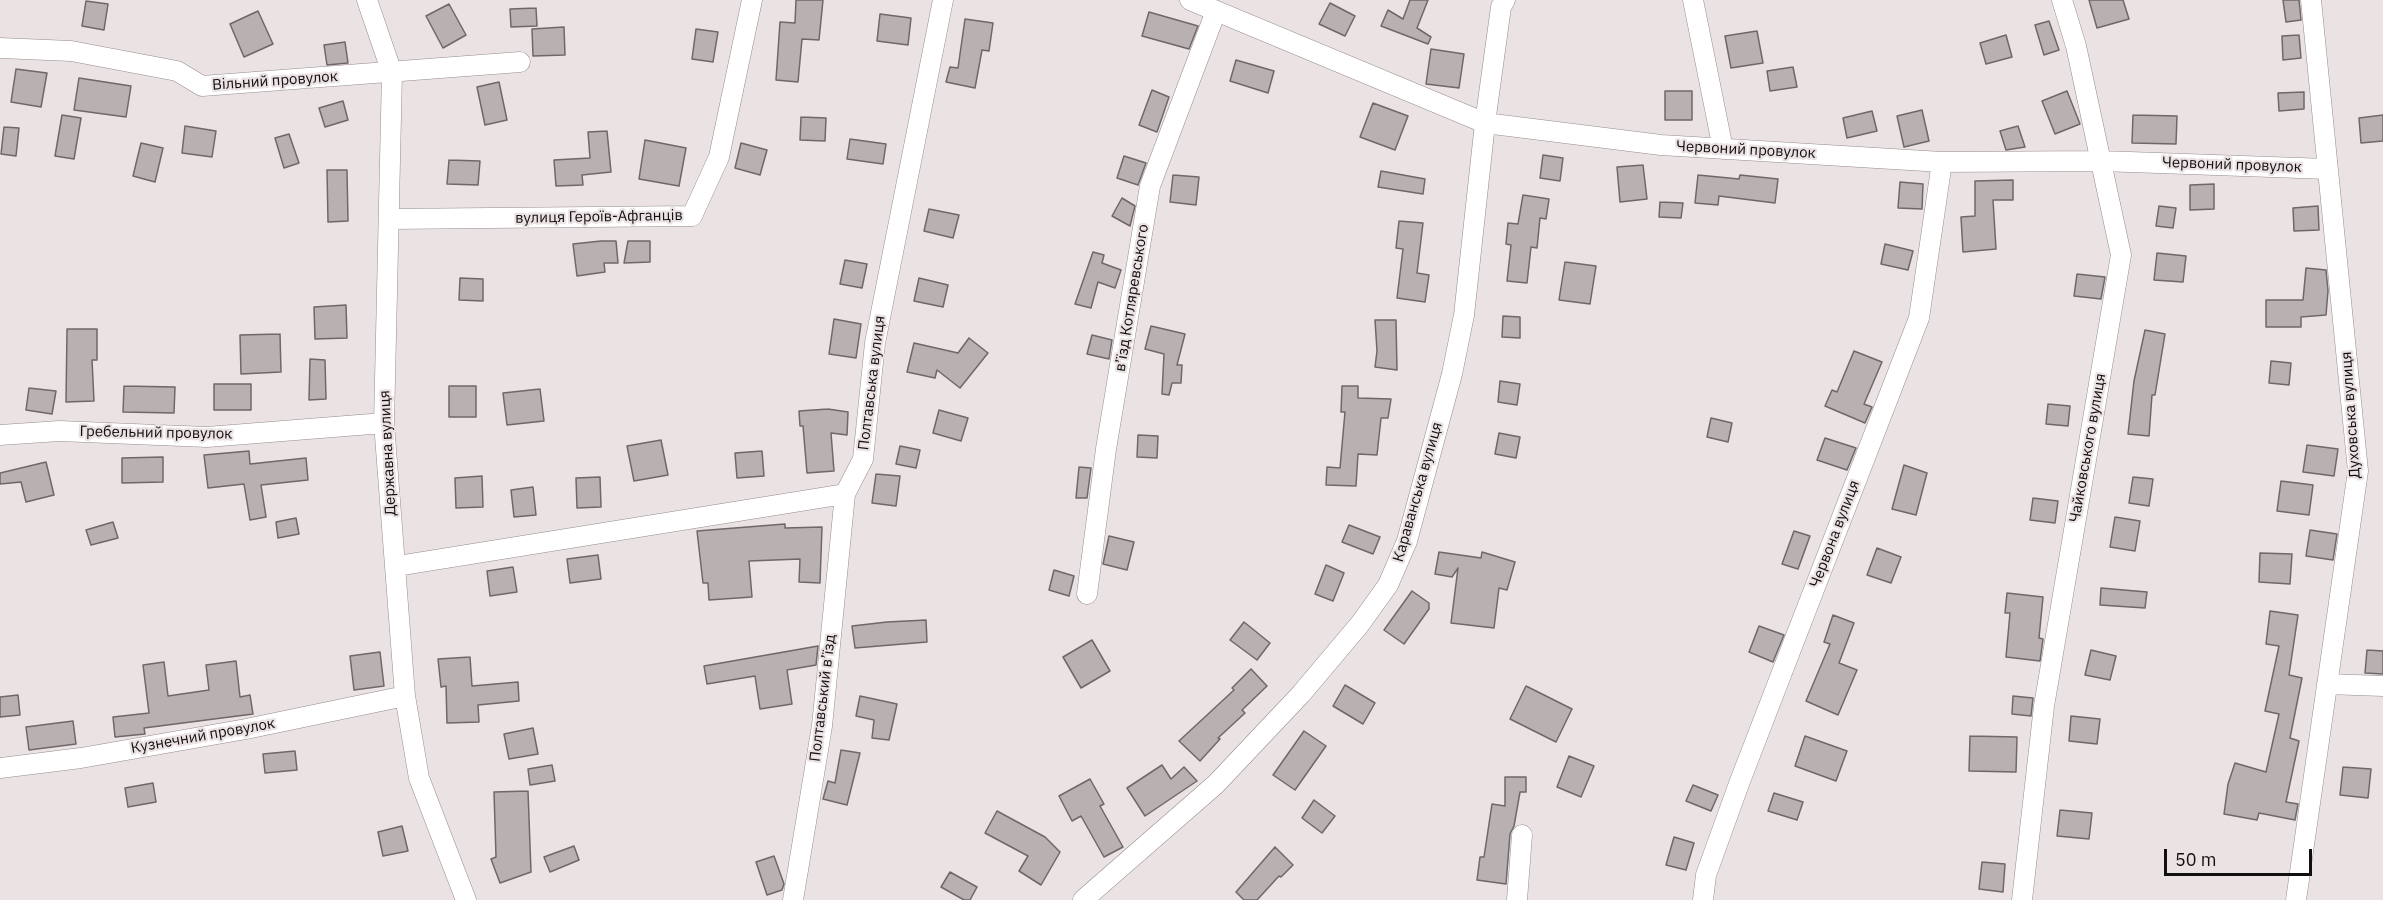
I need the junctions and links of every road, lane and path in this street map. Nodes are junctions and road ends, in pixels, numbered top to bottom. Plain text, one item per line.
1 (367, 0) edge
2 (752, 0) edge
3 (943, 0) edge
4 (1190, 0) edge
5 (1505, 0) edge
6 (1693, 0) edge
7 (2062, 0) edge
8 (2311, 0) edge
9 (1216, 11) junction
10 (0, 48) edge
11 (520, 62) dead end
12 (392, 73) junction
13 (1485, 123) junction
14 (1723, 149) junction
15 (2101, 161) junction
16 (1942, 162) junction
17 (2328, 169) junction
18 (389, 219) junction
19 (384, 423) junction
20 (0, 435) edge
21 (845, 494) junction
22 (397, 566) junction
23 (1087, 594) dead end
24 (2327, 684) junction
25 (2383, 686) edge
26 (405, 696) junction
27 (0, 768) edge
28 (1522, 835) dead end
29 (1089, 898) edge
30 (466, 900) edge
31 (793, 900) edge
32 (1517, 900) edge
33 (1703, 900) edge
34 (2022, 900) edge
35 (2296, 900) edge

1 - 12 street, Державна вулиця
2 - 18 street, вулиця Героїв-Афганців
3 - 21 street, Полтавська вулиця
4 - 9 street, Червоний провулок
5 - 13 street, Караванська вулиця
6 - 14 street
7 - 15 street, Чайковського вулиця
8 - 17 street, Духовська вулиця
9 - 13 street, Червоний провулок
9 - 23 street, в’їзд Котляревського
10 - 12 street, Вільний провулок
11 - 12 street, Вільний провулок
12 - 18 street, Державна вулиця
13 - 14 street, Червоний провулок
13 - 29 street, Караванська вулиця
14 - 16 street, Червоний провулок
15 - 16 street, Червоний провулок
15 - 17 street, Червоний провулок
15 - 34 street, Чайковського вулиця
16 - 33 street, Червона вулиця
17 - 24 street, Духовська вулиця
18 - 19 street, Державна вулиця
19 - 20 street, Гребельний провулок
19 - 22 street, Державна вулиця
21 - 22 street
21 - 31 street, Полтавський в’їзд
22 - 26 street, Державна вулиця
24 - 25 street
24 - 35 street, Духовська вулиця
26 - 27 street, Кузнечний провулок
26 - 30 street, Державна вулиця
28 - 32 street

